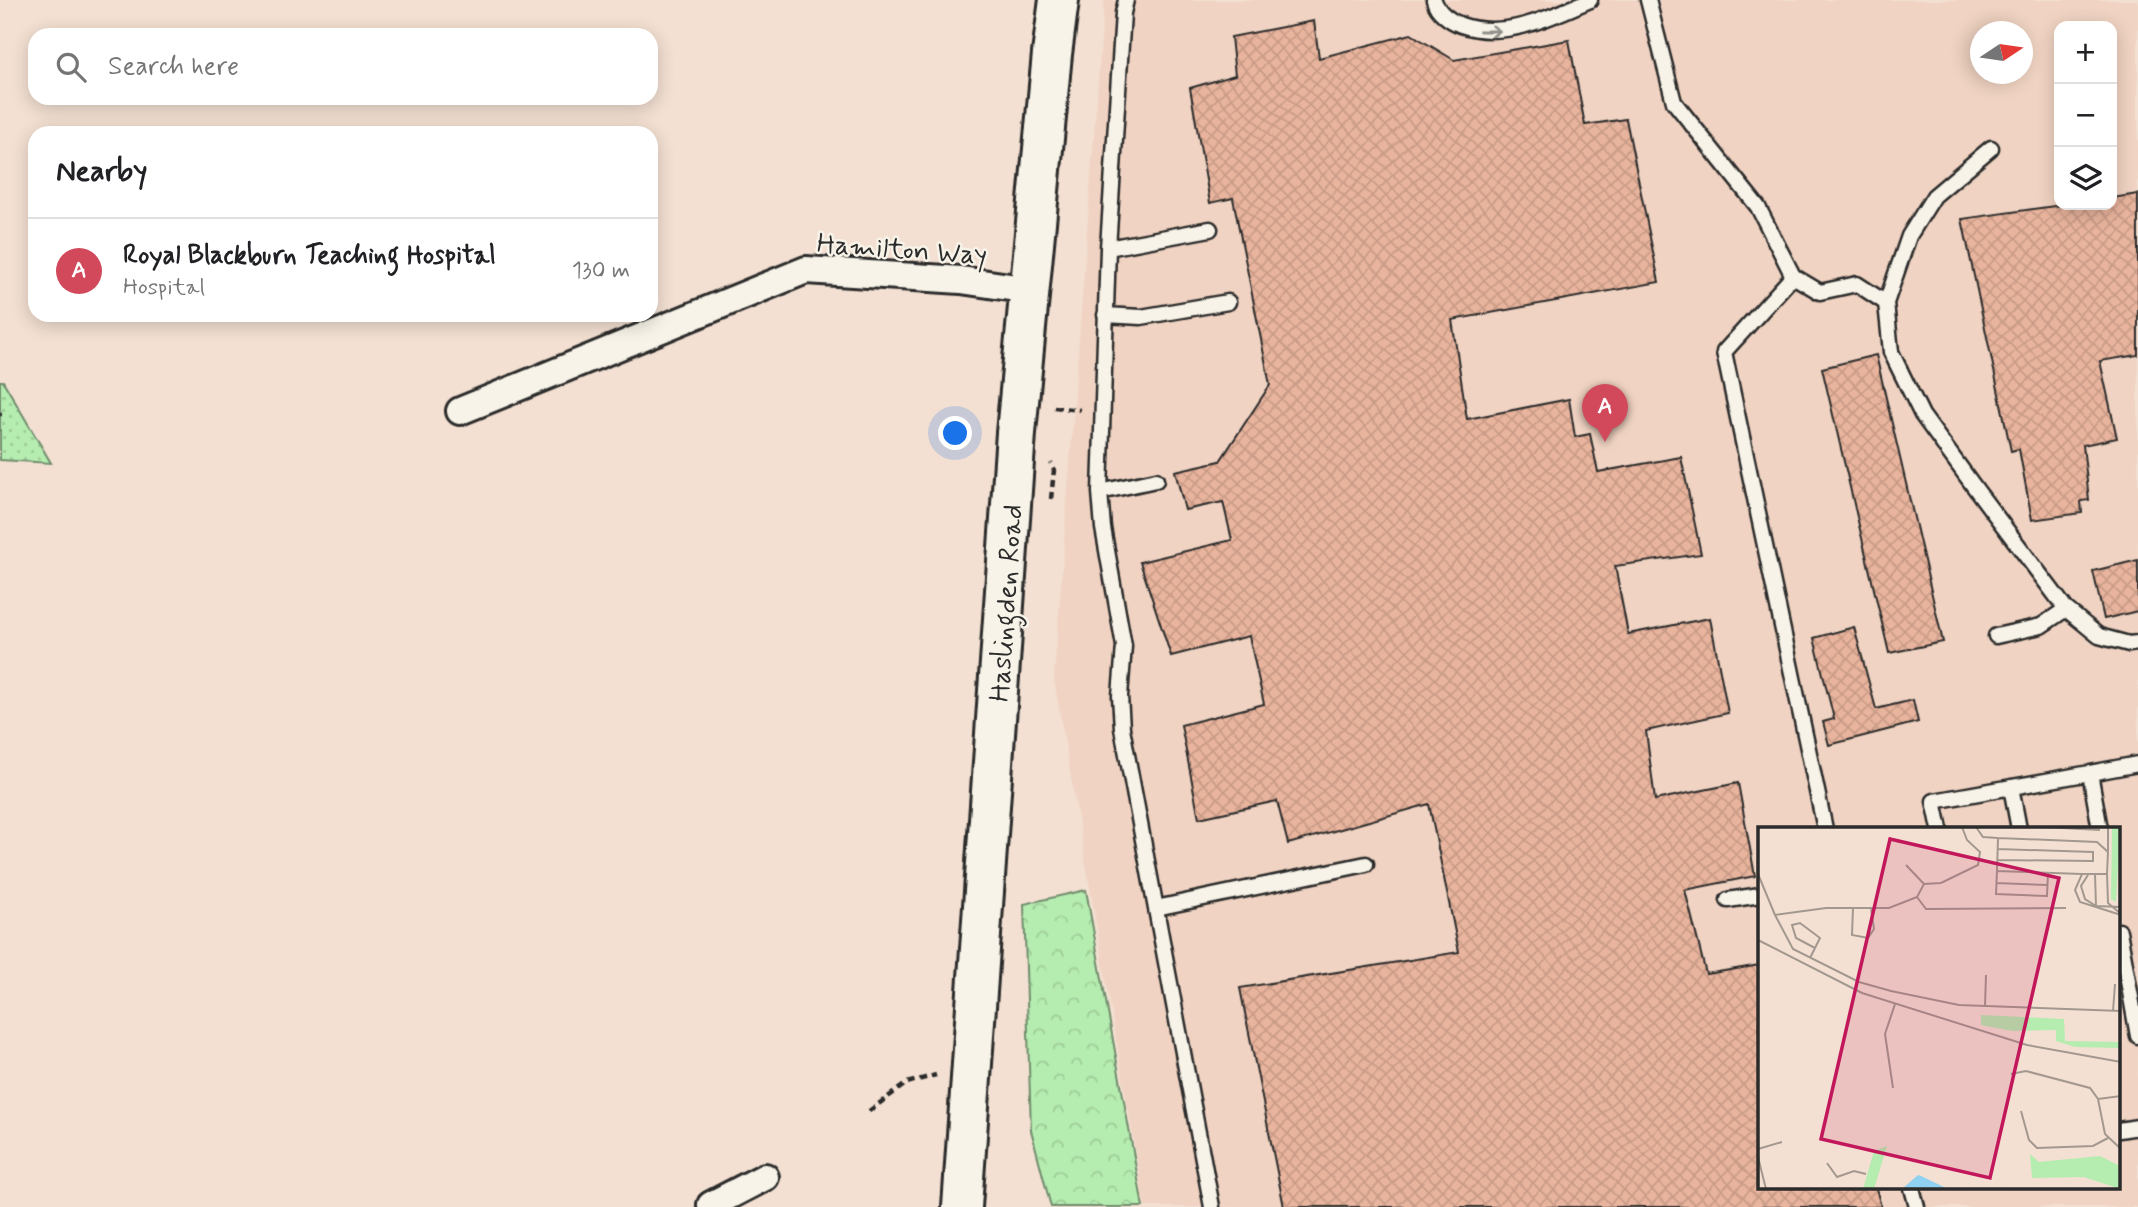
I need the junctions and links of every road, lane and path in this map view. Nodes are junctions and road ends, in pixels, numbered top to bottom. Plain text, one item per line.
1 (1059, 0) edge
2 (1126, 0) edge
3 (1434, 0) edge
4 (1590, 0) edge
5 (1647, 0) edge
6 (1991, 148) dead end
7 (1210, 229) dead end
8 (1108, 248) junction
9 (1793, 276) junction
10 (1030, 290) junction
11 (1228, 302) dead end
12 (1886, 303) junction
13 (1105, 315) junction
14 (460, 411) dead end
15 (1156, 480) dead end
16 (1100, 492) junction
17 (2066, 609) junction
18 (1996, 636) dead end
19 (2138, 643) edge
20 (2138, 764) edge
21 (2090, 773) junction
22 (2011, 787) junction
23 (1825, 827) edge
24 (1940, 827) edge
25 (2019, 827) edge
26 (2100, 827) edge
27 (1366, 864) dead end
28 (1758, 895) edge
29 (1728, 900) dead end
30 (1156, 908) junction
31 (2120, 937) edge
32 (2138, 1036) edge
33 (939, 1074) dead end
34 (869, 1111) dead end
35 (2138, 1127) edge
36 (2120, 1130) edge
37 (765, 1177) dead end
38 (1913, 1190) edge
39 (744, 1199) edge
40 (711, 1205) dead end
41 (962, 1207) edge
42 (1212, 1207) edge
43 (1917, 1207) edge

1 - 10 highway, Haslingden Road
2 - 8 lane
3 -> 4 lane
5 - 9 lane
6 - 12 lane
7 - 8 lane
8 - 13 lane
9 - 12 lane
9 - 23 lane
10 - 14 street, Hamilton Way
10 - 41 highway, Haslingden Road
11 - 13 lane
12 - 17 lane
13 - 16 lane
15 - 16 lane
16 - 30 lane
17 - 18 lane
17 - 19 lane
20 - 21 lane
21 - 22 lane
21 - 26 lane
22 - 24 lane
22 - 25 lane
27 - 30 lane
28 - 29 lane
30 - 42 lane
31 - 32 lane
33 - 34 path
35 - 36 lane
37 - 39 street
38 - 43 lane
39 - 40 street

